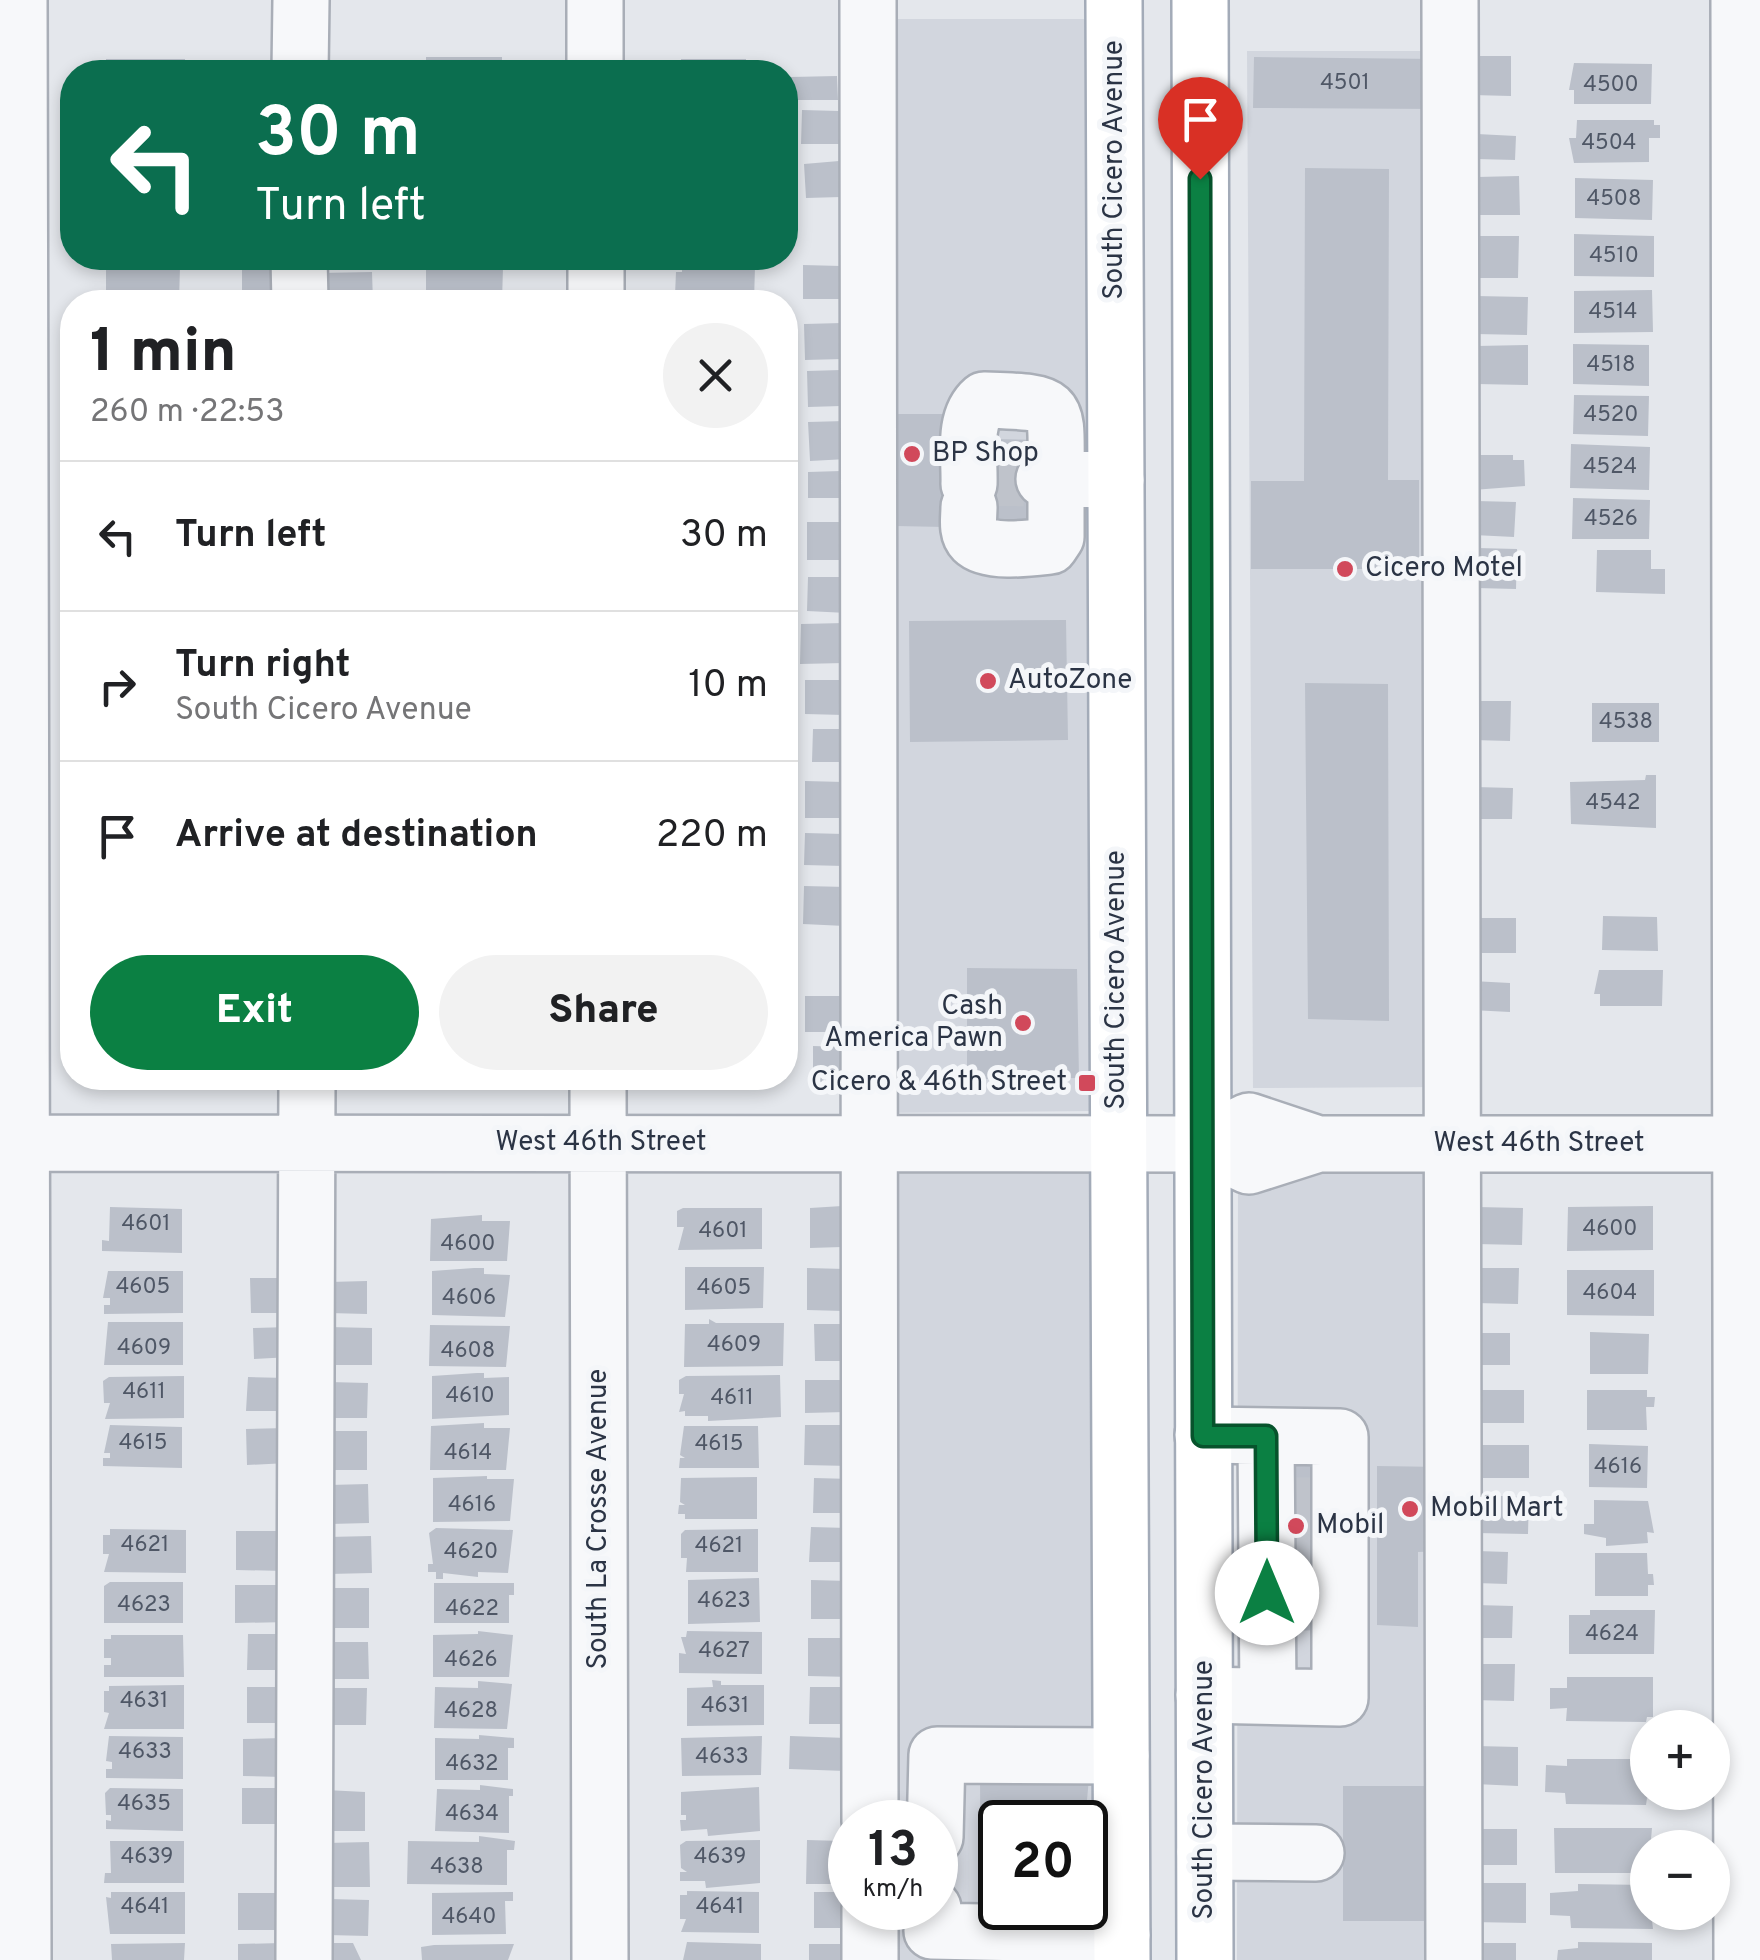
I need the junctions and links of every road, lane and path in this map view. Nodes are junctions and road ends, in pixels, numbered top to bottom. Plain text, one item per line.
1 (20, 0) edge
2 (301, 0) edge
3 (595, 0) edge
4 (868, 0) edge
5 (1114, 0) edge
6 (1200, 0) edge
7 (1450, 0) edge
8 (1738, 0) edge
9 (300, 60) edge
10 (595, 60) edge
11 (1116, 480) junction
12 (1013, 482) tunnel mouth
13 (307, 1090) edge
14 (598, 1090) edge
15 (11, 1142) edge
16 (308, 1143) junction
17 (598, 1143) junction
18 (868, 1143) junction
19 (1118, 1144) junction
20 (1202, 1144) junction
21 (1452, 1144) junction
22 (1750, 1144) edge
23 (1203, 1436) junction
24 (1266, 1436) junction
25 (1300, 1549) junction
26 (1204, 1695) junction
27 (1268, 1696) junction
28 (1121, 1756) junction
29 (870, 1800) edge
30 (936, 1800) edge
31 (1205, 1852) junction
32 (1316, 1853) dead end
33 (870, 1930) edge
34 (932, 1930) edge
35 (1122, 1948) edge
36 (23, 1960) edge
37 (304, 1960) edge
38 (600, 1960) edge
39 (870, 1960) edge
40 (1205, 1960) edge
41 (1454, 1960) edge
42 (1742, 1960) edge

1 - 15 street
2 - 9 street
3 - 10 street
4 - 18 street
5 - 11 main road, South Cicero Avenue
6 - 20 main road, South Cicero Avenue
7 - 21 street
8 - 22 street
11 - 12 street
11 - 19 main road, South Cicero Avenue
13 - 16 street
14 - 17 street, South La Crosse Avenue
15 - 16 street, West 46th Street
15 - 36 street
16 - 17 street, West 46th Street
16 - 37 street
17 - 18 street, West 46th Street
17 - 38 street, South La Crosse Avenue
18 - 19 street, West 46th Street
18 - 29 street
19 - 20 street, West 46th Street
19 - 28 main road, South Cicero Avenue
20 - 21 street, West 46th Street
20 - 23 main road, South Cicero Avenue
21 - 22 street, West 46th Street
21 - 41 street
22 - 42 street
23 - 24 street
23 - 26 main road, South Cicero Avenue
24 - 25 street
24 - 25 street
25 - 27 street
25 - 27 street
26 - 27 street
26 - 31 main road, South Cicero Avenue
28 - 30 street
28 - 35 main road, South Cicero Avenue
31 - 32 street
31 - 40 main road, South Cicero Avenue
33 - 39 street
34 - 35 street

